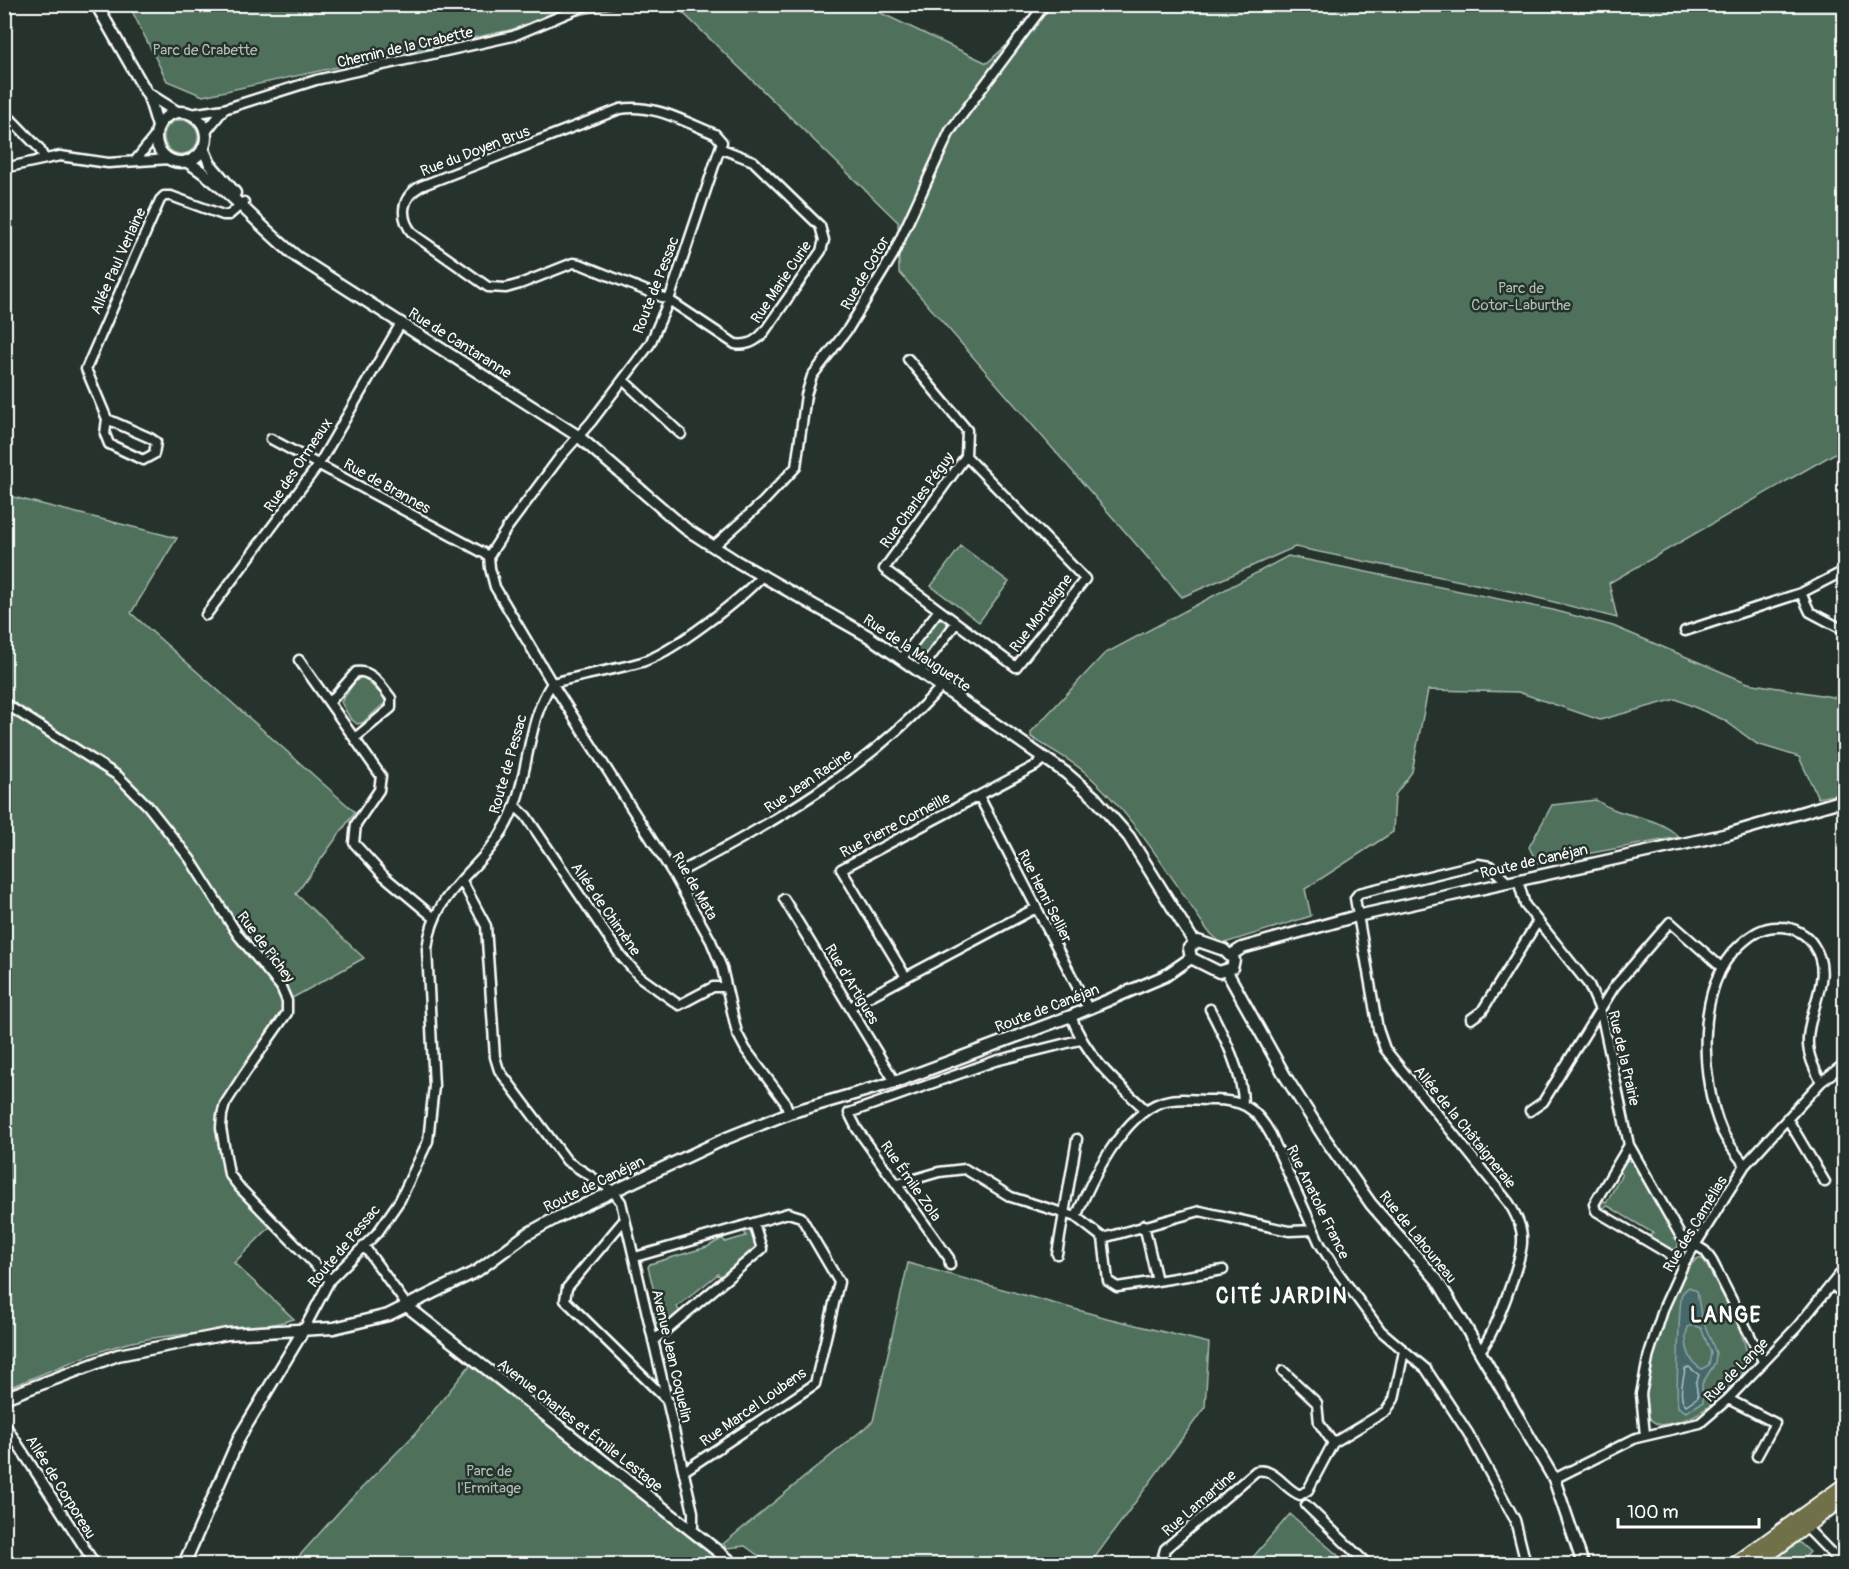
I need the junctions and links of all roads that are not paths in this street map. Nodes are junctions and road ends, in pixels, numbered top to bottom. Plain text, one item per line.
1 (96, 4) edge
2 (589, 4) edge
3 (1045, 4) edge
4 (144, 88) junction
5 (224, 109) junction
6 (4, 112) edge
7 (177, 112) junction
8 (191, 114) junction
9 (157, 131) junction
10 (205, 133) junction
11 (722, 146) junction
12 (203, 148) junction
13 (44, 158) junction
14 (170, 159) junction
15 (135, 161) junction
16 (186, 161) junction
17 (4, 168) edge
18 (242, 204) junction
19 (669, 300) junction
20 (401, 323) junction
21 (908, 359) dead end
22 (623, 380) junction
23 (107, 419) junction
24 (681, 434) dead end
25 (578, 436) junction
26 (271, 439) dead end
27 (966, 456) junction
28 (319, 464) junction
29 (713, 547) junction
30 (489, 556) junction
31 (884, 569) joint
32 (1845, 571) edge
33 (763, 575) junction
34 (1801, 593) junction
35 (939, 610) junction
36 (206, 615) dead end
37 (956, 623) junction
38 (1845, 630) edge
39 (1685, 631) dead end
40 (901, 659) junction
41 (299, 660) dead end
42 (919, 672) junction
43 (552, 683) junction
44 (940, 687) junction
45 (4, 702) edge
46 (330, 702) junction
47 (355, 738) junction
48 (1044, 759) junction
49 (978, 796) junction
50 (1844, 803) edge
51 (515, 806) junction
52 (674, 875) junction
53 (462, 881) junction
54 (1513, 881) junction
55 (784, 899) dead end
56 (1036, 908) junction
57 (433, 916) junction
58 (1357, 916) junction
59 (1538, 921) junction
60 (1194, 942) junction
61 (1231, 955) junction
62 (1191, 958) junction
63 (1721, 967) junction
64 (1227, 972) junction
65 (906, 977) junction
66 (724, 987) junction
67 (850, 1007) junction
68 (1088, 1008) junction
69 (1210, 1009) dead end
70 (1600, 1012) junction
71 (1071, 1016) junction
72 (1471, 1019) dead end
73 (1079, 1040) junction
74 (1845, 1064) edge
75 (895, 1082) junction
76 (1821, 1082) junction
77 (1244, 1104) junction
78 (1144, 1109) junction
79 (1530, 1111) dead end
80 (789, 1113) junction
81 (1787, 1119) junction
82 (1077, 1138) dead end
83 (1629, 1145) junction
84 (1745, 1165) junction
85 (1825, 1182) dead end
86 (898, 1184) junction
87 (612, 1190) junction
88 (1064, 1213) junction
89 (1076, 1217) junction
90 (625, 1219) junction
91 (754, 1223) junction
92 (1144, 1225) junction
93 (1314, 1230) junction
94 (1102, 1238) junction
95 (364, 1246) junction
96 (1695, 1246) junction
97 (1057, 1254) dead end
98 (635, 1257) junction
99 (1684, 1263) junction
100 (950, 1265) dead end
101 (1845, 1269) edge
102 (1223, 1270) dead end
103 (330, 1280) junction
104 (1157, 1281) junction
105 (1834, 1286) junction
106 (1845, 1295) edge
107 (408, 1307) junction
108 (303, 1331) junction
109 (653, 1341) junction
110 (1480, 1350) junction
111 (1404, 1352) junction
112 (1763, 1361) junction
113 (1283, 1371) dead end
114 (4, 1398) edge
115 (1728, 1399) junction
116 (669, 1401) junction
117 (4, 1423) edge
118 (1645, 1435) junction
119 (1333, 1443) junction
120 (1757, 1456) dead end
121 (684, 1471) junction
122 (1554, 1479) junction
123 (1845, 1486) edge
124 (1845, 1497) edge
125 (1306, 1505) dead end
126 (1802, 1523) junction
127 (691, 1531) junction
128 (95, 1564) edge
129 (184, 1564) edge
130 (734, 1564) edge
131 (1161, 1564) edge
132 (1366, 1564) edge
133 (1526, 1564) edge
134 (1583, 1564) edge
135 (1736, 1564) edge
136 (1755, 1564) edge
137 (1842, 1564) edge

1 - 4 street
2 - 5 street, Chemin de la Crabette
3 - 29 street, Rue de Cotor
4 - 7 street
4 - 9 street
5 - 8 street, Chemin de la Crabette
5 - 10 street
6 - 13 street
7 - 8 street
7 - 9 street
8 - 10 street
9 - 14 street
9 - 15 street
10 - 12 street
11 - 19 street, Route de Pessac
11 - 19 street, Rue Marie Curie
11 - 19 street, Rue du Doyen Brus
12 - 16 street
12 - 18 street, Rue de Cantaranne
13 - 15 street
13 - 17 street
14 - 15 street
14 - 16 street
16 - 18 street, Rue de Cantaranne
18 - 20 street, Rue de Cantaranne
18 - 23 street, Allée Paul Verlaine
19 - 22 street, Route de Pessac
20 - 25 street, Rue de Cantaranne
20 - 28 street, Rue des Ormeaux
21 - 27 street, Rue Charles Péguy
22 - 24 street
22 - 25 street, Route de Pessac
23 - 23 street, Allée Paul Verlaine
25 - 29 street, Rue de la Mauguette
25 - 30 street, Route de Pessac
26 - 28 street, Rue de Brannes
27 - 31 street, Rue Charles Péguy
27 - 37 street, Rue Montaigne
28 - 30 street, Rue de Brannes
28 - 36 street, Rue des Ormeaux
29 - 33 street, Rue de la Mauguette
30 - 43 street
31 - 35 street, Rue Montaigne
32 - 34 street
33 - 40 street, Rue de la Mauguette
33 - 43 street
34 - 38 street
34 - 39 street
35 - 37 street, Rue Montaigne
35 - 40 street
37 - 42 street
40 - 42 street, Rue de la Mauguette
41 - 46 street
42 - 44 street, Rue de la Mauguette
43 - 51 street, Route de Pessac
43 - 52 street, Rue de Mata
44 - 48 street, Rue de la Mauguette
44 - 52 street, Rue Jean Racine
45 - 103 street, Rue de Pichey
46 - 47 street
46 - 47 street
47 - 57 street
48 - 49 street, Rue Pierre Corneille
48 - 60 street, Rue de la Mauguette
49 - 56 street, Rue Henri Sellier
49 - 65 street, Rue Pierre Corneille
50 - 54 street, Route de Canéjan
51 - 53 street, Route de Pessac
51 - 66 street, Allée de Chimène
52 - 66 street, Rue de Mata
53 - 57 street, Route de Pessac
53 - 87 street
54 - 58 street, Route de Canéjan
54 - 58 street
54 - 59 street, Rue de la Prairie
55 - 67 street, Rue d'Artigues
56 - 65 street
56 - 68 street, Rue Henri Sellier
57 - 95 street, Route de Pessac
58 - 61 street, Route de Canéjan
58 - 110 street, Allée de la Châtaigneraie
59 - 70 street, Rue de la Prairie
59 - 72 street
60 - 61 street
60 - 62 street
61 - 64 street
62 - 64 street
62 - 68 street, Route de Canéjan
63 - 70 street
63 - 76 street
63 - 84 street
64 - 110 street, Rue de Lahouneau
65 - 67 street
66 - 80 street, Rue de Mata
67 - 75 street, Rue d'Artigues
68 - 71 street, Route de Canéjan
69 - 77 street
70 - 79 street
70 - 83 street, Rue de la Prairie
71 - 73 street
71 - 75 street, Route de Canéjan
73 - 78 street
73 - 86 street, Rue Émile Zola
74 - 76 street, Rue des Camélias
75 - 80 street, Route de Canéjan
76 - 81 street, Rue des Camélias
77 - 78 street
77 - 93 street, Rue Anatole France
78 - 89 street
80 - 87 street, Route de Canéjan
81 - 84 street, Rue des Camélias
81 - 85 street
82 - 88 street
83 - 96 street, Rue de la Prairie
83 - 99 street
84 - 96 street, Rue des Camélias
86 - 88 street
86 - 100 street, Rue Émile Zola
87 - 90 street, Avenue Jean Coquelin
87 - 107 street, Route de Canéjan
88 - 89 street
88 - 97 street
89 - 94 street
90 - 98 street, Avenue Jean Coquelin
90 - 116 street
91 - 98 street, Rue Marcel Loubens
91 - 109 street
91 - 121 street, Rue Marcel Loubens
92 - 93 street
92 - 94 street
92 - 104 street
93 - 111 street, Rue Anatole France
94 - 104 street
95 - 103 street, Route de Pessac
95 - 107 street
96 - 99 street, Rue des Camélias
96 - 112 street, Rue de la Prairie
98 - 109 street, Avenue Jean Coquelin
99 - 118 street, Rue des Camélias
101 - 105 street, Rue de Lange
102 - 104 street
103 - 108 street, Route de Pessac
105 - 106 street
105 - 112 street, Rue de Lange
107 - 108 street, Route de Canéjan
107 - 127 street, Avenue Charles et Émile Lestage
108 - 114 street, Route de Canéjan
108 - 129 street, Route de Pessac
109 - 116 street, Avenue Jean Coquelin
110 - 122 street, Rue de Lahouneau
111 - 119 street
111 - 133 street, Rue Anatole France
112 - 115 street, Rue de Lange
113 - 119 street
115 - 118 street, Rue de Lange
115 - 120 street
116 - 121 street, Avenue Jean Coquelin
117 - 128 street, Allée de Corporeau
118 - 122 street, Rue de Lange
119 - 131 street, Rue Lamartine
121 - 127 street, Avenue Jean Coquelin
122 - 134 street, Rue de Lahouneau
123 - 126 main road
124 - 126 main road
125 - 132 street
126 - 135 main road
126 - 136 main road
126 - 137 street
127 - 130 street, Avenue Charles et Émile Lestage

